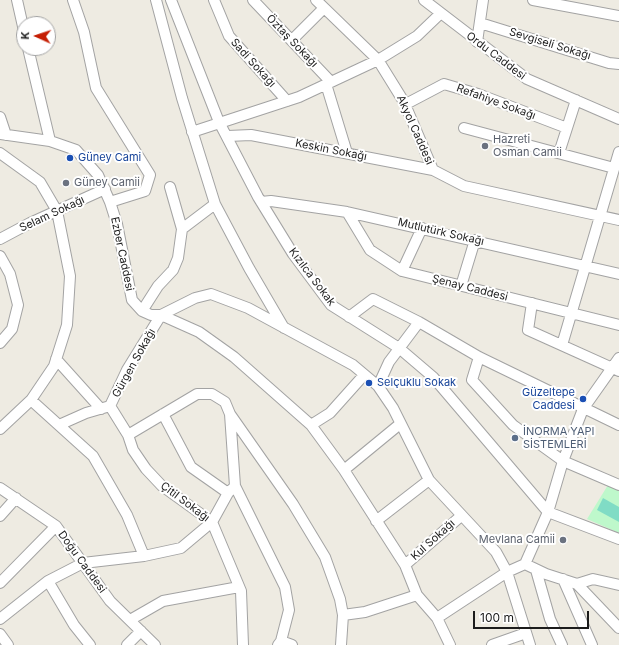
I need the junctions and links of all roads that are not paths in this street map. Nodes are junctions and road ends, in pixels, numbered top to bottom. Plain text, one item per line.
1 (17, 0) edge
2 (73, 0) edge
3 (156, 0) edge
4 (171, 0) edge
5 (214, 0) edge
6 (253, 0) edge
7 (316, 0) edge
8 (424, 0) edge
9 (483, 0) edge
10 (532, 0) edge
11 (324, 8) junction
12 (441, 13) junction
13 (21, 16) edge
14 (619, 16) edge
15 (480, 23) junction
16 (292, 40) junction
17 (477, 42) junction
18 (30, 56) edge
19 (378, 60) junction
20 (619, 64) edge
21 (329, 83) junction
22 (576, 100) junction
23 (287, 101) junction
24 (406, 104) junction
25 (0, 117) edge
26 (619, 118) edge
27 (219, 122) junction
28 (464, 128) dead end
29 (567, 128) junction
30 (192, 132) junction
31 (3, 134) edge
32 (228, 136) junction
33 (50, 141) junction
34 (619, 152) edge
35 (0, 153) edge
36 (346, 153) junction
37 (559, 153) junction
38 (614, 168) junction
39 (433, 170) junction
40 (170, 187) dead end
41 (105, 189) junction
42 (110, 202) junction
43 (261, 202) junction
44 (215, 204) junction
45 (57, 211) junction
46 (347, 212) junction
47 (600, 216) junction
48 (619, 220) edge
49 (422, 228) junction
50 (182, 229) junction
51 (0, 239) edge
52 (475, 240) junction
53 (0, 256) edge
54 (586, 265) junction
55 (402, 271) junction
56 (619, 274) edge
57 (461, 286) junction
58 (532, 303) junction
59 (142, 311) junction
60 (572, 313) junction
61 (161, 315) junction
62 (349, 317) junction
63 (419, 322) junction
64 (619, 325) edge
65 (284, 328) junction
66 (0, 343) edge
67 (562, 345) junction
68 (400, 348) junction
69 (479, 357) junction
70 (619, 358) edge
71 (56, 359) junction
72 (615, 370) edge
73 (364, 375) junction
74 (378, 386) junction
75 (31, 400) junction
76 (105, 407) junction
77 (582, 409) junction
78 (163, 414) junction
79 (230, 414) junction
80 (400, 424) junction
81 (59, 425) junction
82 (311, 425) junction
83 (619, 426) edge
84 (0, 429) edge
85 (128, 435) junction
86 (563, 461) junction
87 (344, 470) junction
88 (429, 480) junction
89 (619, 485) edge
90 (0, 488) edge
91 (231, 490) junction
92 (16, 498) junction
93 (548, 512) junction
94 (0, 516) edge
95 (461, 516) junction
96 (376, 521) junction
97 (212, 522) junction
98 (56, 526) junction
99 (619, 539) edge
100 (144, 556) junction
101 (83, 563) junction
102 (525, 564) junction
103 (405, 565) junction
104 (536, 570) junction
105 (507, 572) junction
106 (563, 579) junction
107 (48, 581) junction
108 (0, 582) edge
109 (577, 584) junction
110 (619, 585) edge
111 (239, 587) junction
112 (417, 595) junction
113 (343, 615) junction
114 (437, 618) junction
115 (0, 619) edge
116 (130, 620) junction
117 (619, 628) edge
118 (141, 631) junction
119 (526, 633) junction
120 (0, 634) edge
121 (280, 643) edge
122 (8, 645) edge
123 (90, 645) edge
124 (128, 645) edge
125 (155, 645) edge
126 (243, 645) edge
127 (292, 645) edge
128 (341, 645) edge
129 (450, 645) edge
130 (492, 645) edge
131 (530, 645) edge
132 (562, 645) edge
133 (592, 645) edge

1 - 13 street
2 - 42 street
3 - 30 street
4 - 27 street, Kızılca Sokak
5 - 23 street, Sadi Sokağı
6 - 16 street, Öztaş Sokağı
7 - 11 street, Akyol Caddesi
8 - 12 street, Ordu Caddesi
9 - 15 street
10 - 14 street
11 - 16 street
11 - 19 street, Akyol Caddesi
12 - 17 street, Ordu Caddesi
12 - 19 street
15 - 17 street
15 - 20 street, Sevgiseli Sokağı
16 - 21 street, Öztaş Sokağı
17 - 22 street, Ordu Caddesi
18 - 33 street
19 - 21 street
19 - 24 street, Akyol Caddesi
21 - 23 street
21 - 36 street
22 - 26 street, Ordu Caddesi
22 - 29 street
23 - 27 street
24 - 29 street, Refahiye Sokağı
24 - 39 street, Akyol Caddesi
25 - 31 street
27 - 30 street
27 - 32 street, Kızılca Sokak
28 - 37 street
29 - 37 street
30 - 44 street
31 - 33 street, Ezber Caddesi
32 - 36 street, Keskin Sokağı
32 - 43 street, Kızılca Sokak
33 - 41 street, Ezber Caddesi
34 - 38 street
35 - 45 street
36 - 39 street, Keskin Sokağı
37 - 38 street
38 - 47 street
39 - 47 street, Akyol Caddesi
40 - 50 street
41 - 42 street, Ezber Caddesi
41 - 45 street, Selam Sokağı
42 - 59 street, Ezber Caddesi
43 - 46 street, Mutlutürk Sokağı
43 - 62 street, Kızılca Sokak
44 - 50 street
44 - 65 street
45 - 51 street, Selam Sokağı
45 - 71 street
46 - 49 street, Mutlutürk Sokağı
46 - 55 street, Şenay Caddesi
47 - 48 street, Akyol Caddesi
47 - 54 street
49 - 52 street, Mutlutürk Sokağı
49 - 55 street
50 - 59 street
52 - 54 street, Mutlutürk Sokağı
52 - 57 street
53 - 66 street
54 - 56 street, Mutlutürk Sokağı
54 - 60 street
55 - 57 street, Şenay Caddesi
57 - 58 street, Şenay Caddesi
58 - 60 street, Şenay Caddesi
58 - 67 street
59 - 61 street
60 - 64 street, Şenay Caddesi
60 - 67 street
61 - 65 street
61 - 76 street, Gürgen Sokağı
61 - 82 street
62 - 63 street
62 - 68 street, Kızılca Sokak
63 - 68 street
63 - 69 street
65 - 73 street
67 - 72 street
68 - 74 street
68 - 93 street, Kızılca Sokak
69 - 77 street
69 - 86 street
70 - 72 street
71 - 75 street
71 - 76 street
72 - 77 street
73 - 74 street
73 - 82 street
74 - 80 street
75 - 81 street
75 - 84 street
76 - 81 street
76 - 85 street, Çitil Sokağı
77 - 83 street
77 - 86 street
78 - 79 street
78 - 85 street
78 - 91 street
79 - 91 street
79 - 113 street
80 - 87 street
80 - 88 street
81 - 100 street
82 - 87 street
85 - 97 street, Çitil Sokağı
86 - 89 street
86 - 93 street
87 - 96 street
88 - 95 street
88 - 96 street
90 - 92 street, Doğu Caddesi
91 - 97 street
91 - 121 street
92 - 94 street
92 - 98 street, Doğu Caddesi
93 - 99 street
93 - 102 street
95 - 103 street, Kul Sokağı
95 - 105 street
96 - 103 street
97 - 100 street
97 - 111 street, Çitil Sokağı
98 - 101 street, Doğu Caddesi
98 - 108 street
100 - 101 street
101 - 107 street
101 - 116 street, Doğu Caddesi
102 - 104 street
102 - 105 street
103 - 112 street
104 - 106 street
104 - 132 street
105 - 114 street
105 - 119 street
106 - 109 street
106 - 133 street
107 - 115 street
107 - 123 street
109 - 110 street
109 - 117 street
111 - 116 street
111 - 126 street, Çitil Sokağı
112 - 113 street
112 - 114 street
113 - 128 street
114 - 129 street
116 - 118 street, Doğu Caddesi
118 - 124 street
118 - 125 street, Doğu Caddesi
119 - 130 street
119 - 131 street
120 - 122 street
121 - 127 street

